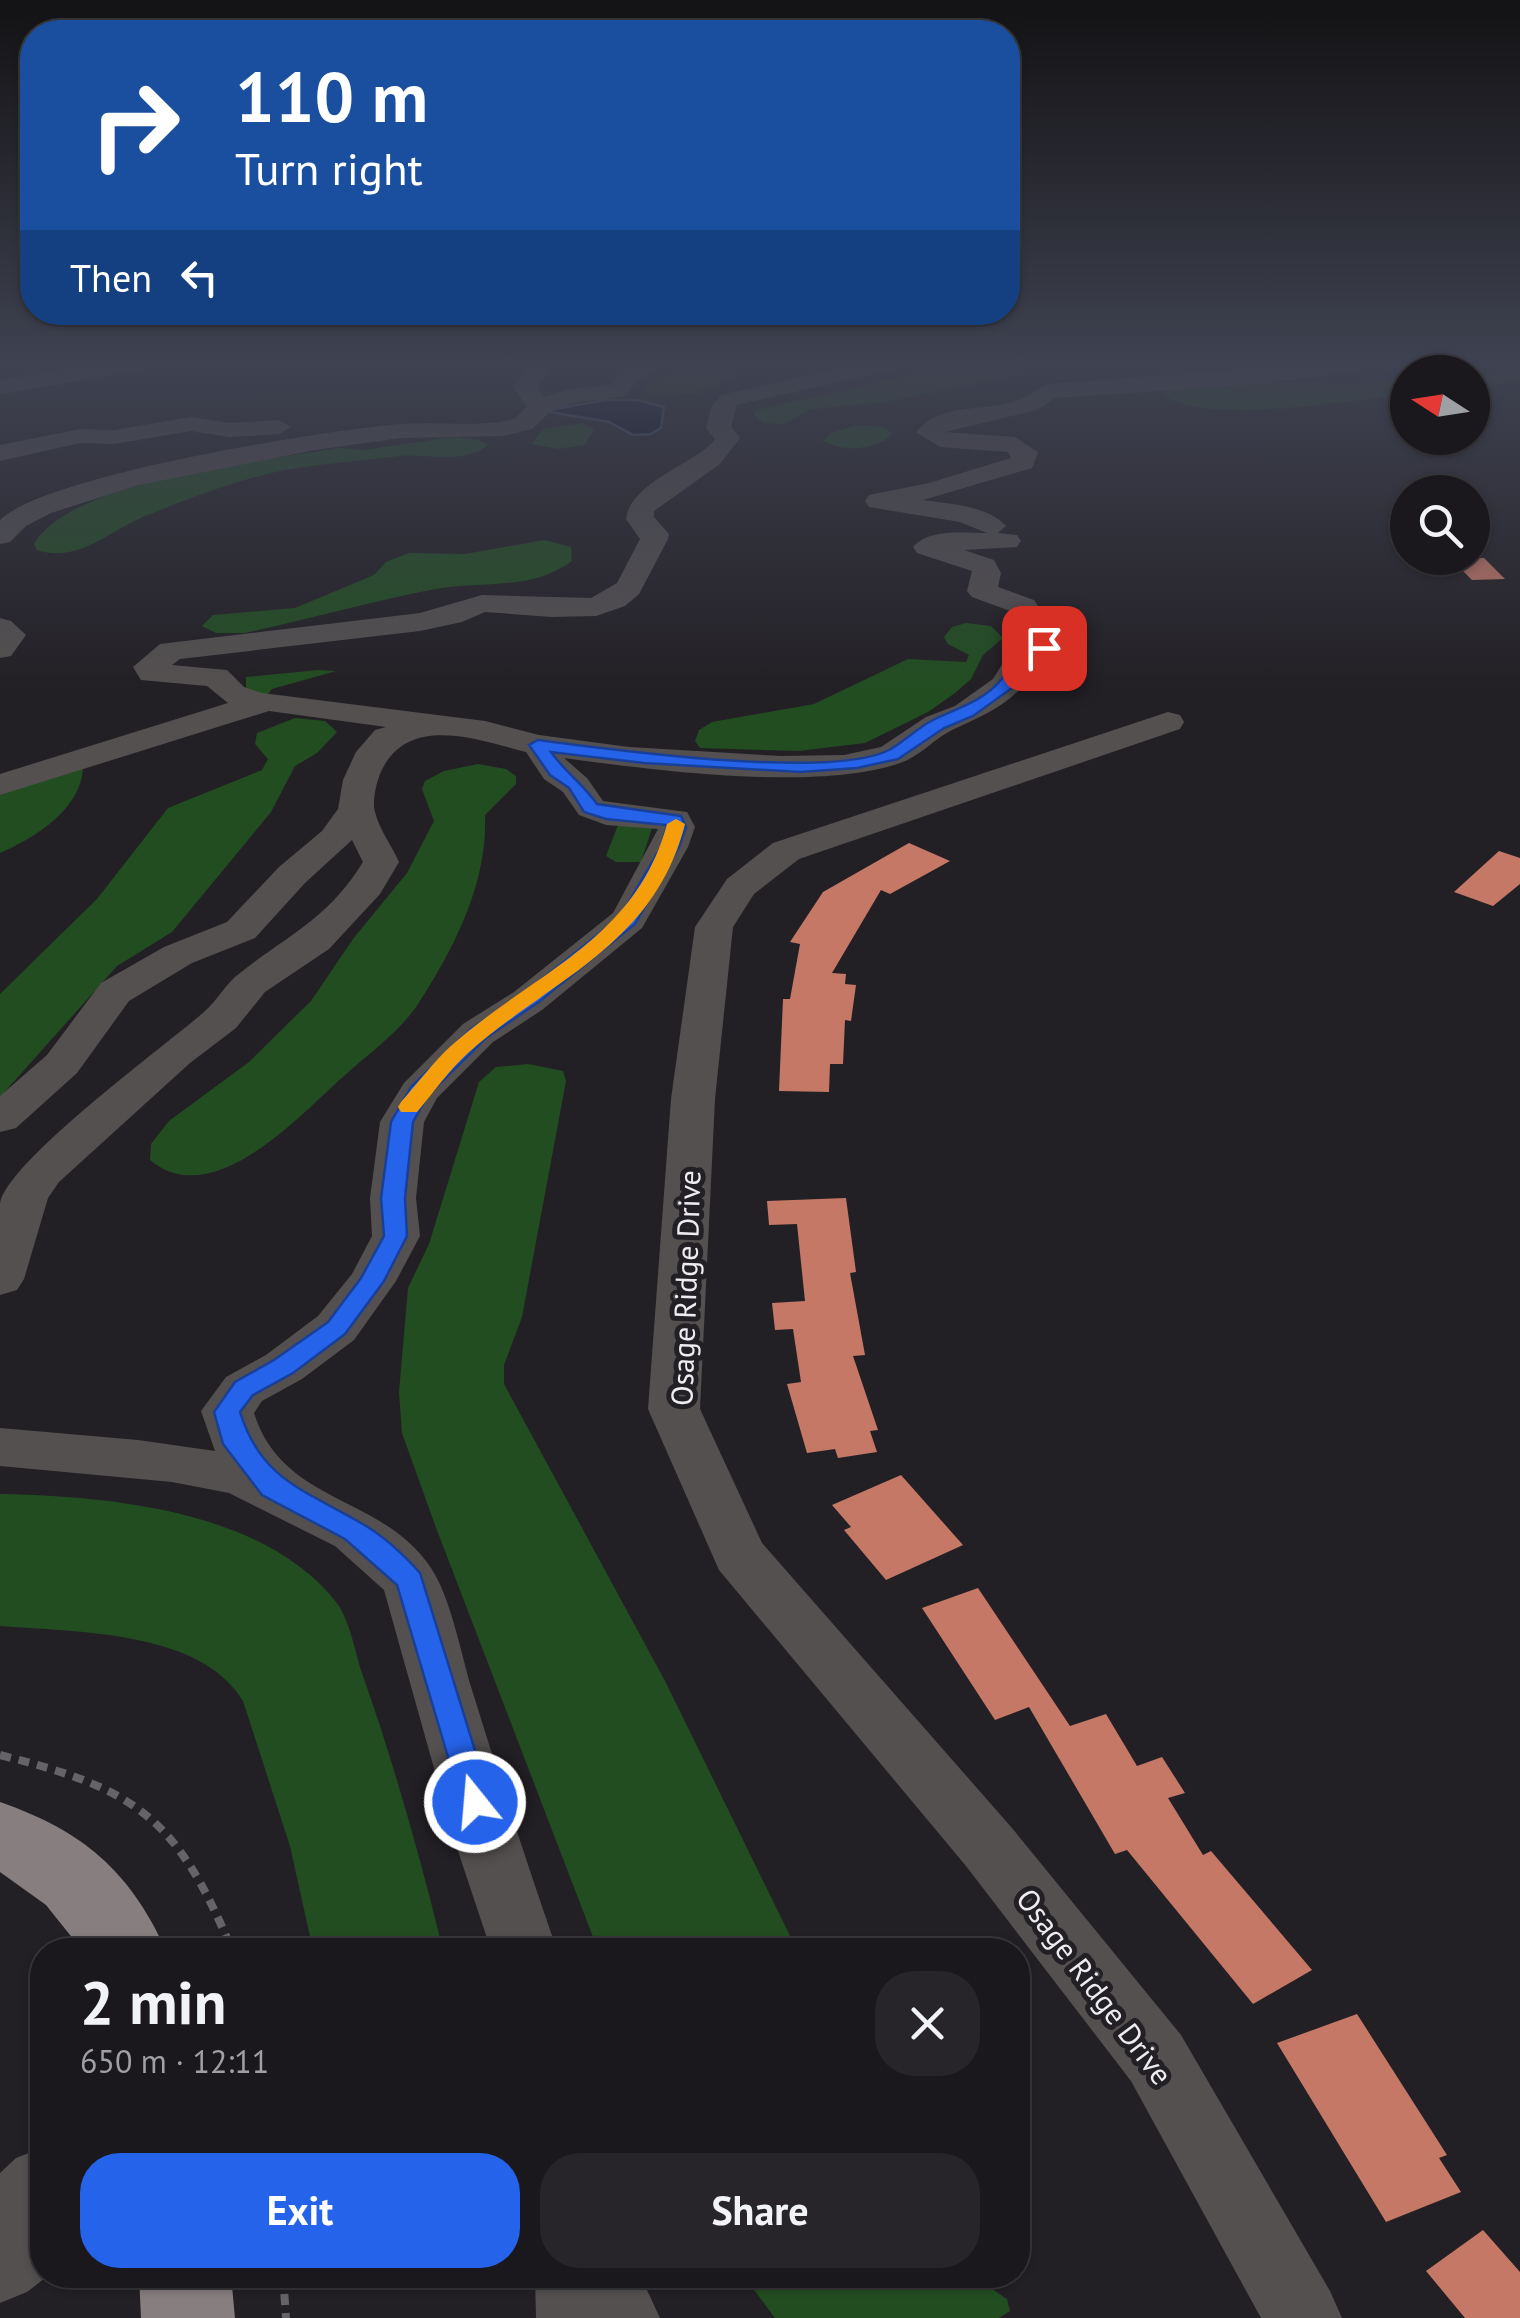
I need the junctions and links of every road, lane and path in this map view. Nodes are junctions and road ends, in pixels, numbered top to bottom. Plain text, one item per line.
1 (163, 472) edge
2 (689, 472) edge
3 (993, 472) edge
4 (0, 536) edge
5 (0, 626) edge
6 (0, 649) edge
7 (258, 702) junction
8 (1168, 722) dead end
9 (378, 726) junction
10 (538, 745) junction
11 (0, 785) edge
12 (356, 810) junction
13 (0, 1119) edge
14 (0, 1279) edge
15 (0, 1447) edge
16 (272, 1488) junction
17 (0, 1755) edge
18 (0, 1836) edge
19 (119, 1938) edge
20 (228, 1938) edge
21 (520, 1938) edge
22 (30, 2195) edge
23 (0, 2222) edge
24 (30, 2243) edge
25 (0, 2265) edge
26 (186, 2288) edge
27 (284, 2288) edge
28 (574, 2288) edge
29 (605, 2288) edge
30 (188, 2318) edge
31 (286, 2318) edge
32 (575, 2318) edge
33 (622, 2318) edge
34 (1303, 2318) edge

1 - 4 street
2 - 7 street
3 - 10 street
5 - 6 street
7 - 9 street
7 - 11 street
8 - 34 street, Osage Ridge Drive
9 - 10 street
9 - 12 street
10 - 16 street
12 - 13 street
12 - 14 street
15 - 16 street
16 - 21 street
17 - 20 path
18 - 19 main road
22 - 23 street
24 - 25 street
26 - 30 main road
27 - 31 path
28 - 32 street
29 - 33 street

